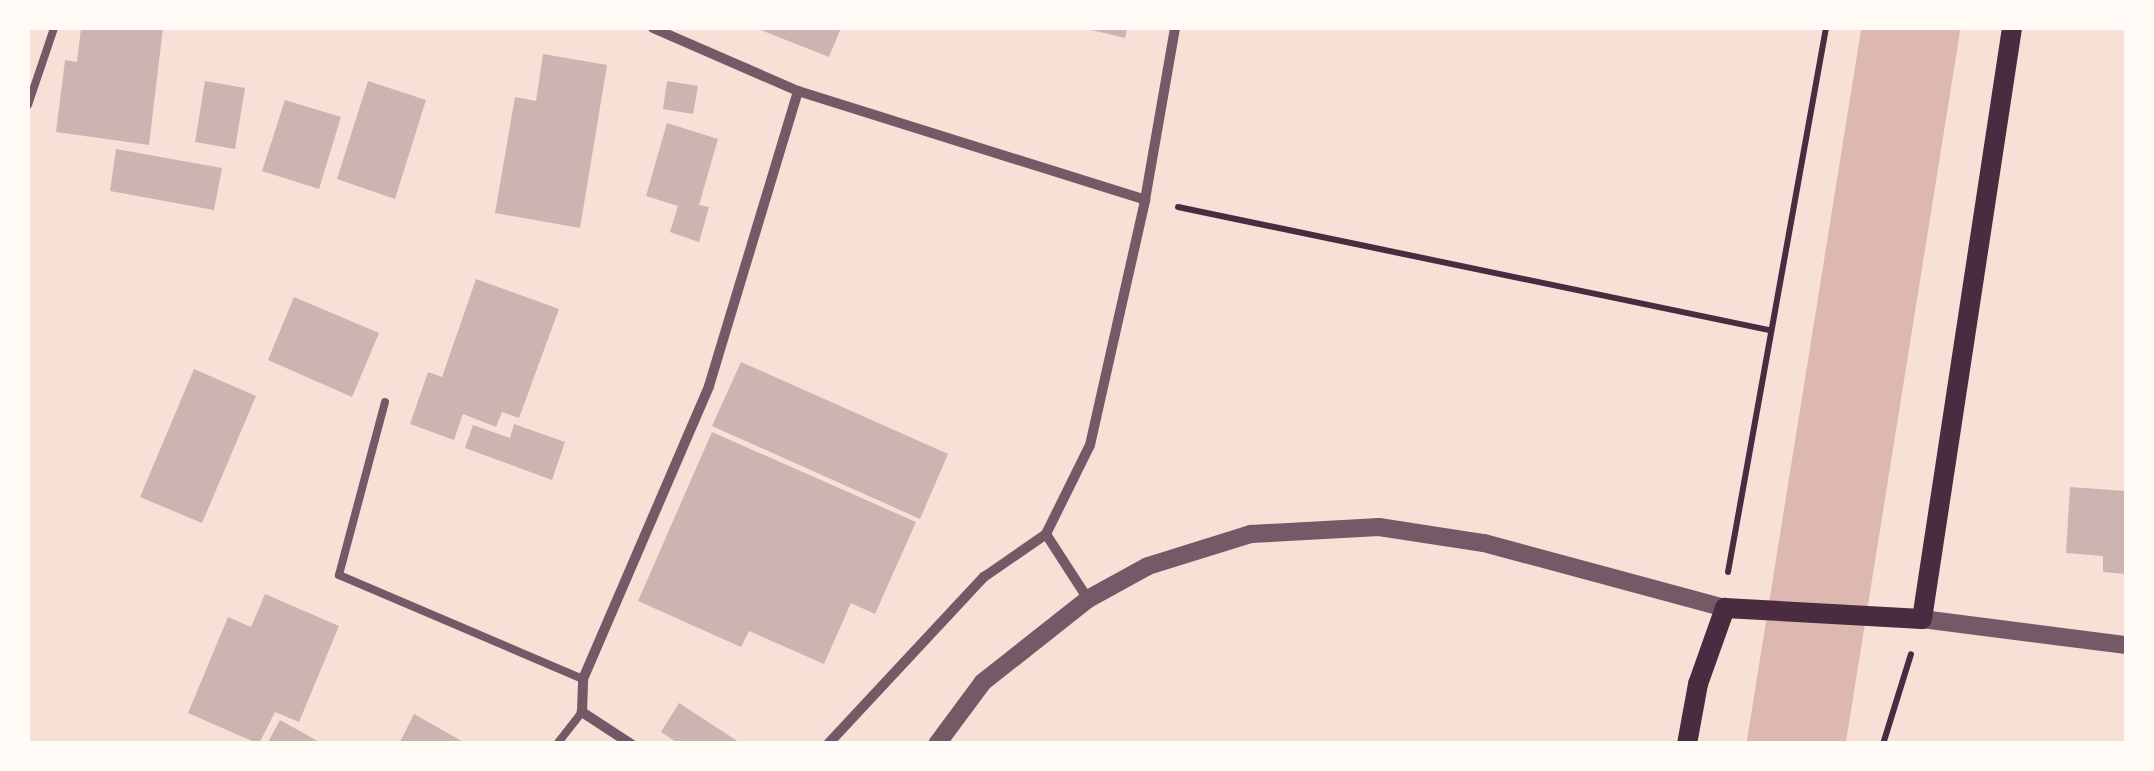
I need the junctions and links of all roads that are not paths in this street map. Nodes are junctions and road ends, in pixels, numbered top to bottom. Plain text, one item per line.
1 (54, 28) edge
2 (653, 28) edge
3 (1175, 28) edge
4 (2012, 28) edge
5 (798, 91) junction
6 (28, 106) edge
7 (1145, 200) junction
8 (385, 402) dead end
9 (1046, 534) junction
10 (1088, 599) junction
11 (1725, 608) junction
12 (1922, 619) junction
13 (2126, 645) edge
14 (583, 680) junction
15 (582, 712) junction
16 (556, 744) edge
17 (631, 744) edge
18 (828, 744) edge
19 (937, 744) edge
20 (1687, 744) edge

1 - 6 lane
2 - 5 street
3 - 7 street
4 - 12 main road
5 - 7 street
5 - 14 street
7 - 9 street
8 - 14 lane
9 - 10 street
9 - 18 street
10 - 11 street
10 - 19 street
11 - 12 main road
11 - 20 main road
12 - 13 street
14 - 15 street
15 - 16 lane
15 - 17 street

